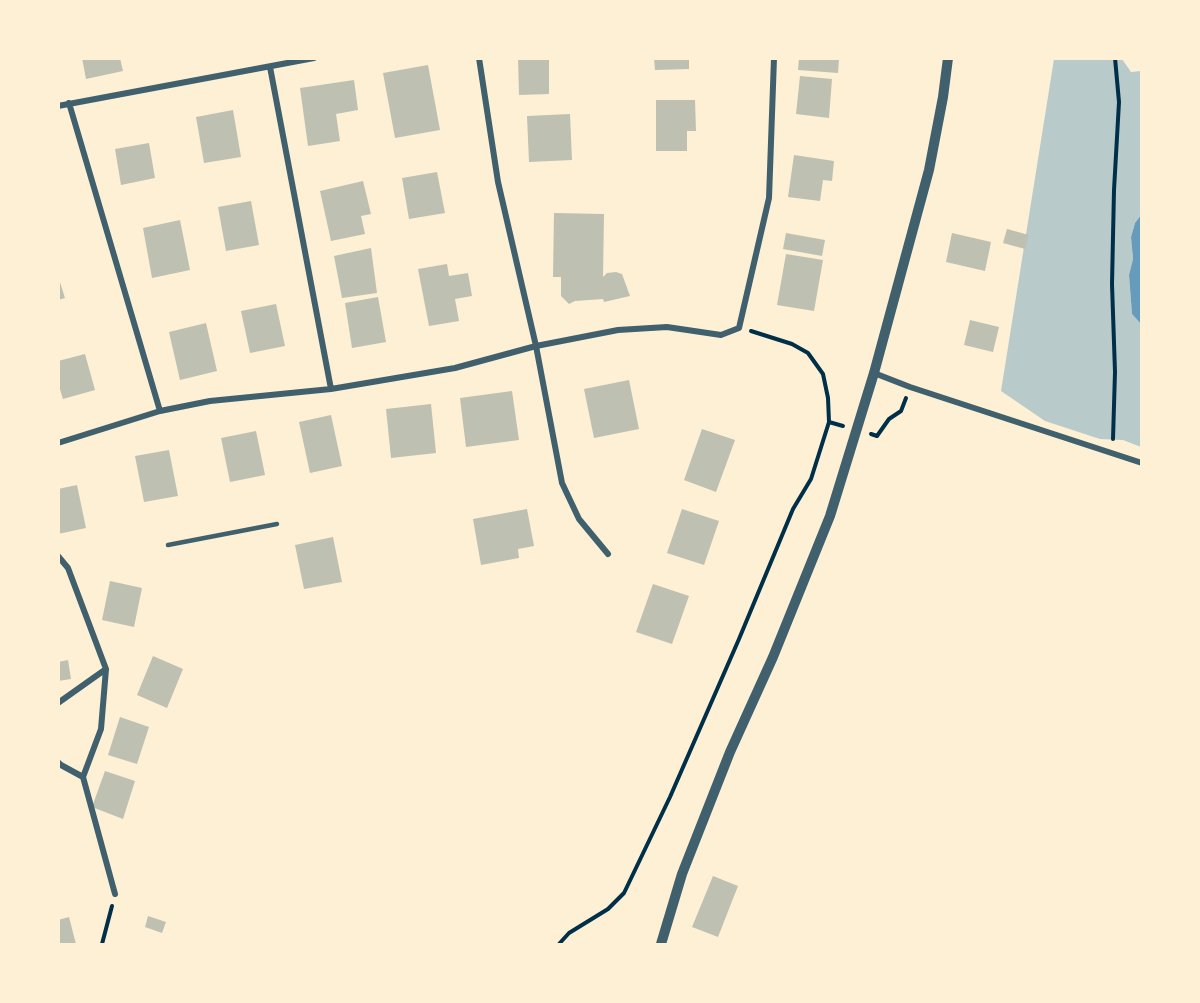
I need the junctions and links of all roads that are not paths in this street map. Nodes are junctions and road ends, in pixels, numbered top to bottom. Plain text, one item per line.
1 (314, 58) edge
2 (479, 58) edge
3 (774, 58) edge
4 (948, 58) edge
5 (270, 67) junction
6 (69, 103) junction
7 (58, 106) edge
8 (536, 346) junction
9 (874, 374) junction
10 (331, 389) junction
11 (160, 411) junction
12 (58, 443) edge
13 (1142, 463) edge
14 (277, 524) dead end
15 (168, 545) dead end
16 (608, 554) dead end
17 (58, 556) edge
18 (106, 669) junction
19 (58, 703) edge
20 (58, 762) edge
21 (83, 777) junction
22 (115, 894) road end
23 (661, 945) edge

1 - 5 street
2 - 8 street
3 - 8 street
4 - 9 street
5 - 6 street
5 - 10 street
6 - 7 street
6 - 11 street
8 - 10 street
8 - 16 street
9 - 13 street
9 - 23 street
10 - 11 street
11 - 12 street
14 - 15 lane
17 - 18 street
18 - 19 street
18 - 21 street
20 - 21 street
21 - 22 street

